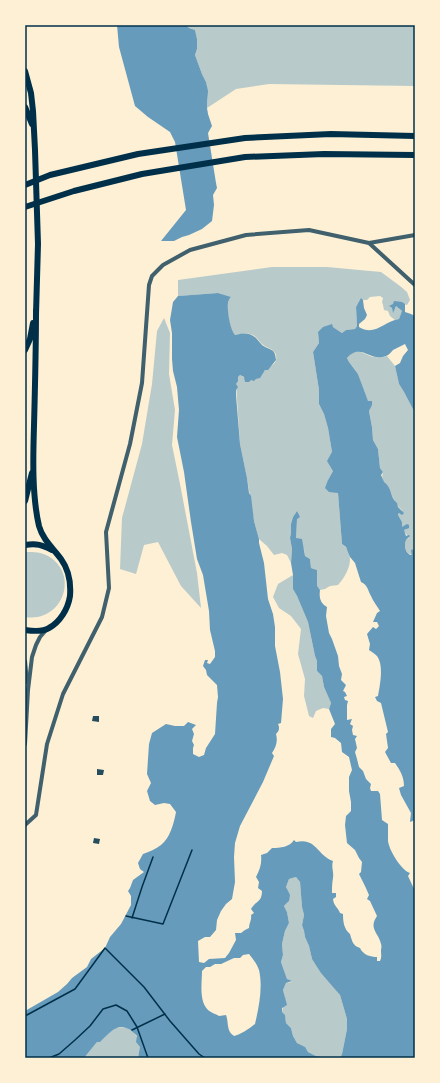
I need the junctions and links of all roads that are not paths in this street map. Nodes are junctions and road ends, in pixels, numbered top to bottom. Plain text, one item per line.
1 (25, 71) edge
2 (25, 107) edge
3 (35, 131) junction
4 (415, 136) edge
5 (415, 155) edge
6 (25, 185) edge
7 (25, 207) edge
8 (415, 235) edge
9 (369, 243) junction
10 (415, 285) edge
11 (36, 311) junction
12 (25, 350) edge
13 (33, 463) junction
14 (25, 501) edge
15 (25, 545) edge
16 (54, 551) junction
17 (48, 629) junction
18 (25, 630) edge
19 (25, 661) edge
20 (28, 690) junction
21 (25, 744) edge
22 (25, 825) edge

1 - 3 main road
2 - 3 main road
3 - 11 main road
4 - 6 main road
5 - 7 main road
8 - 9 street
9 - 10 street
9 - 22 street
11 - 12 main road
11 - 13 main road
13 - 14 main road
13 - 16 main road
15 - 16 main road
16 - 17 main road
17 - 18 main road
17 - 20 street
19 - 20 street
20 - 21 street

